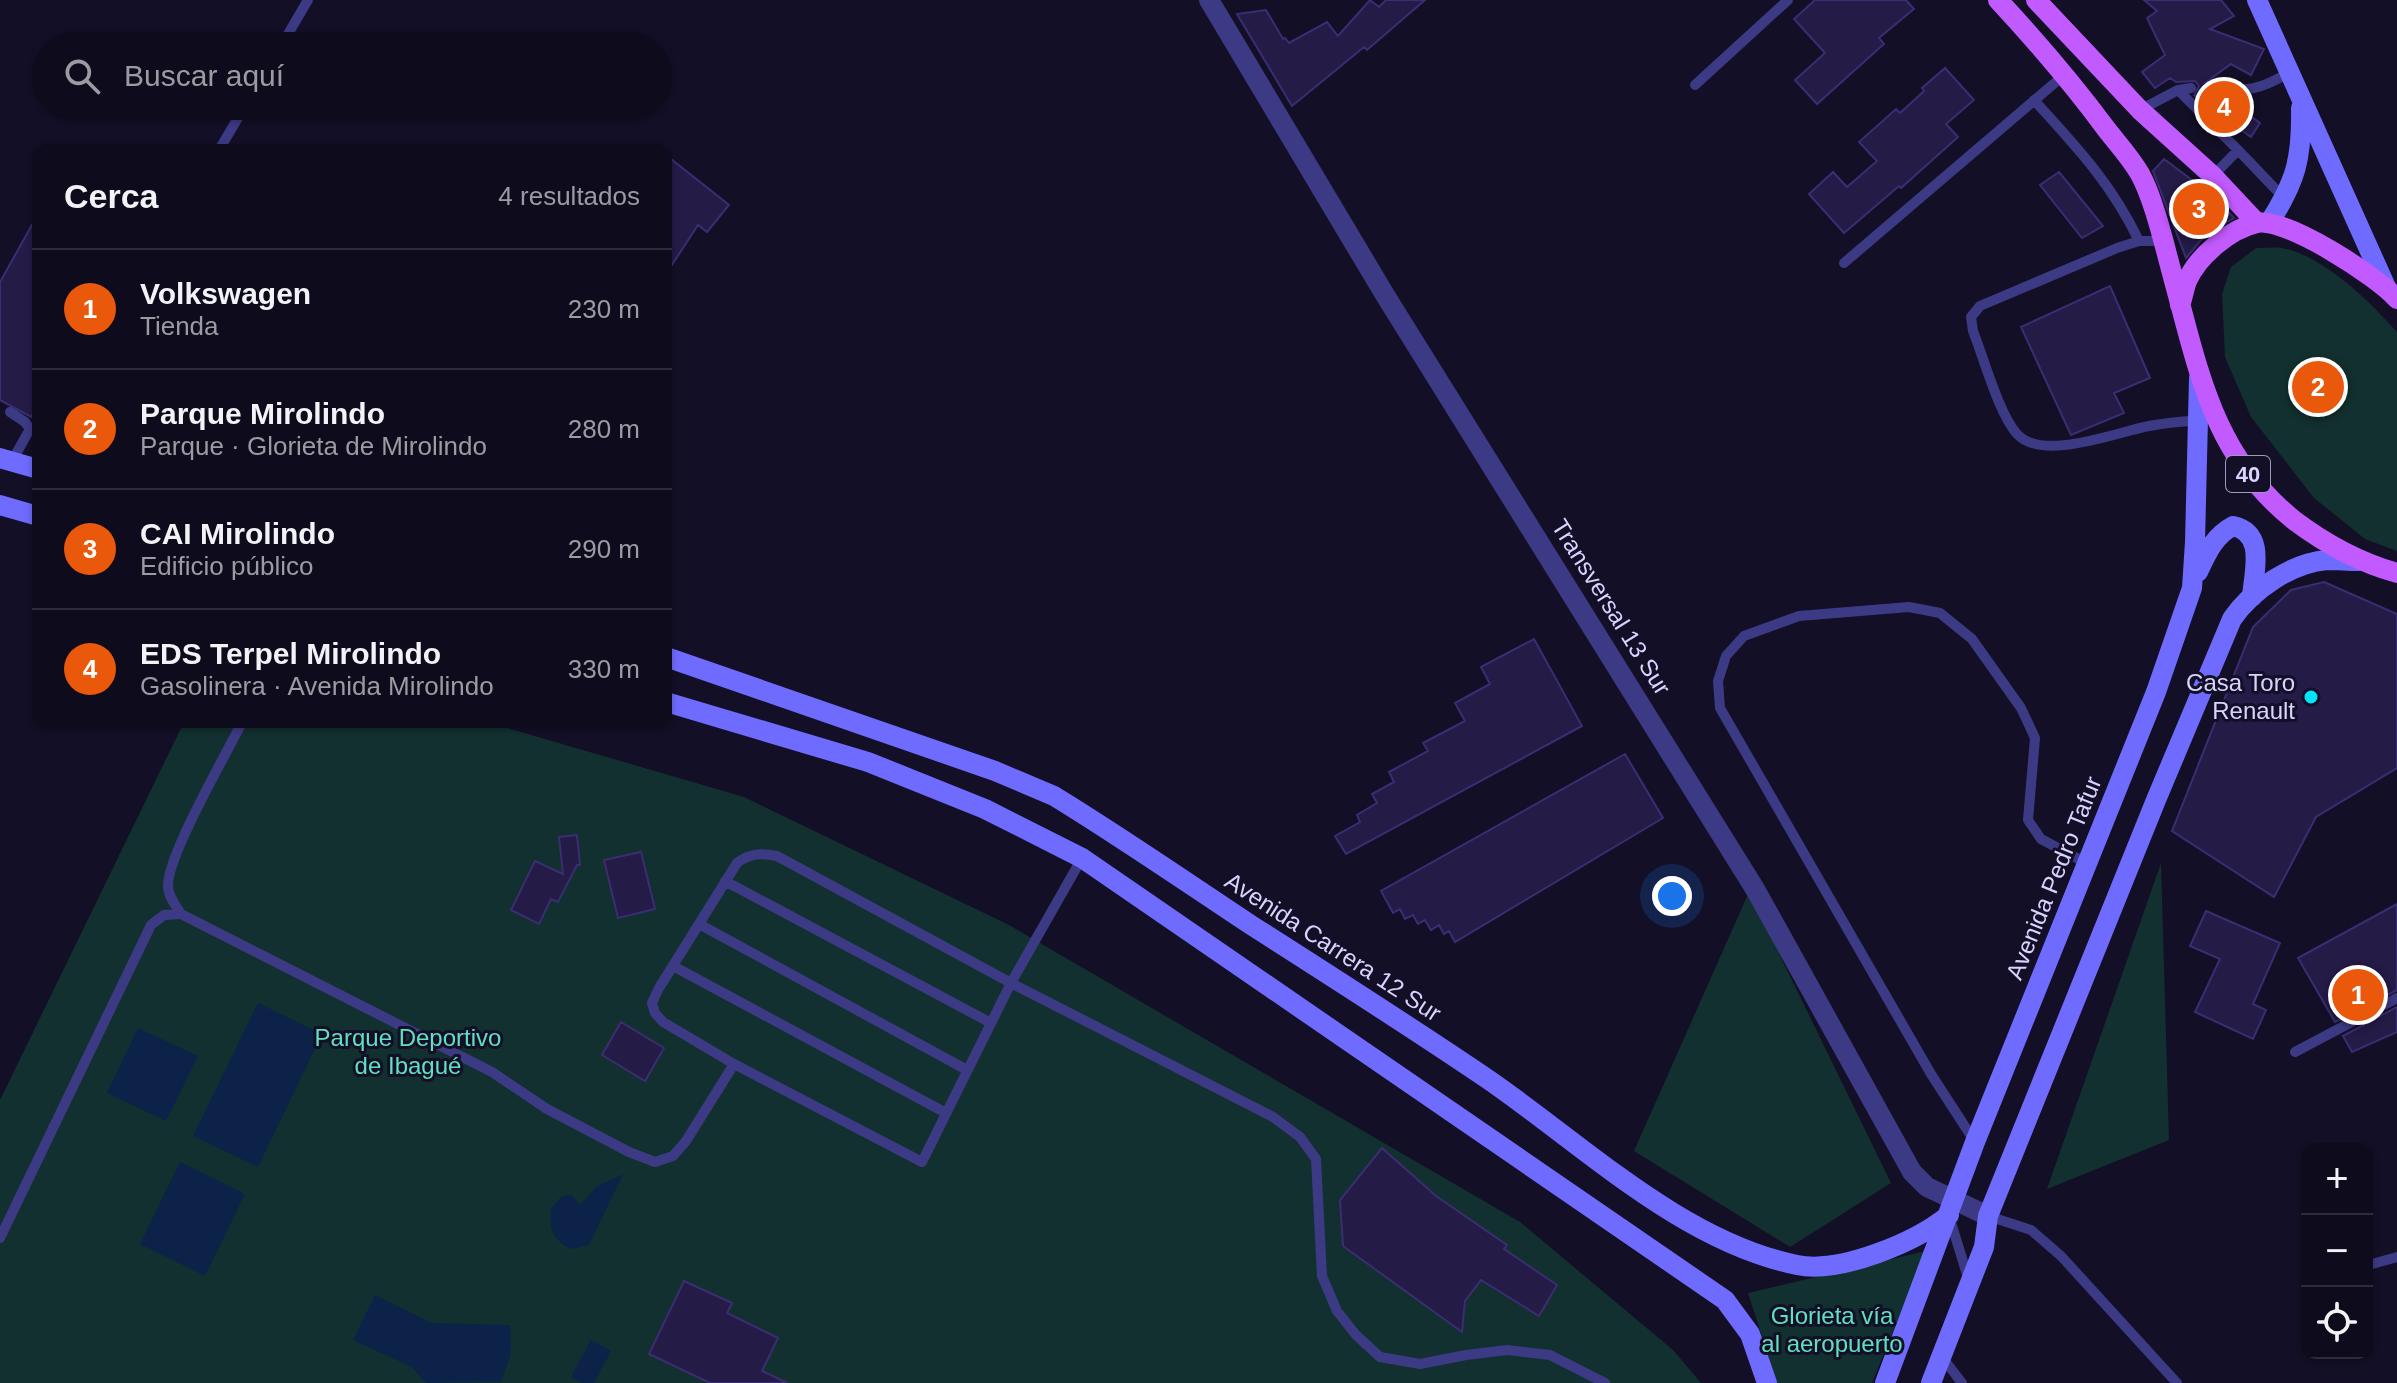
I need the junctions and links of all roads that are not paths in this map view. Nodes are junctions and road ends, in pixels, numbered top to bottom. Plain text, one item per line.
1 (308, 0) edge
2 (1209, 0) edge
3 (1788, 0) edge
4 (1998, 0) edge
5 (2036, 0) edge
6 (2257, 0) edge
7 (289, 32) edge
8 (2290, 72) junction
9 (2065, 73) junction
10 (1695, 85) dead end
11 (2191, 88) dead end
12 (2178, 90) junction
13 (2214, 90) dead end
14 (2034, 100) junction
15 (2301, 100) junction
16 (2140, 110) junction
17 (237, 120) edge
18 (223, 144) edge
19 (2238, 150) junction
20 (2213, 176) junction
21 (2284, 198) junction
22 (2263, 223) junction
23 (2139, 241) junction
24 (2163, 241) junction
25 (1844, 263) dead end
26 (2392, 293) edge
27 (2180, 305) junction
28 (2199, 378) junction
29 (10, 412) dead end
30 (2198, 420) junction
31 (24, 463) edge
32 (0, 505) edge
33 (32, 514) edge
34 (2366, 564) junction
35 (2397, 573) edge
36 (2397, 579) edge
37 (2192, 588) junction
38 (2252, 597) junction
39 (672, 659) edge
40 (672, 704) edge
41 (239, 728) edge
42 (1082, 858) junction
43 (2088, 864) junction
44 (725, 881) junction
45 (181, 914) junction
46 (699, 924) junction
47 (673, 966) junction
48 (1011, 983) junction
49 (2397, 998) edge
50 (991, 1023) junction
51 (2295, 1052) dead end
52 (734, 1064) junction
53 (967, 1070) junction
54 (946, 1113) junction
55 (1975, 1142) junction
56 (1952, 1208) junction
57 (1988, 1216) junction
58 (0, 1238) edge
59 (2397, 1257) edge
60 (2373, 1264) edge
61 (1970, 1283) junction
62 (1942, 1357) junction
63 (1605, 1383) edge
64 (1767, 1383) edge
65 (1885, 1383) edge
66 (1931, 1383) edge
67 (1962, 1383) edge
68 (2177, 1383) edge

1 - 7 lane
2 - 56 street, Transversal 13 Sur
3 - 10 lane
4 - 9 main road, 40
5 - 16 main road
6 - 8 street
8 - 13 lane
8 - 15 street
9 - 14 lane
9 - 24 main road, 40
11 - 12 lane
12 - 16 lane
12 - 19 lane
14 - 23 lane
14 - 25 lane
15 - 21 street
15 - 26 street
16 - 20 main road
17 - 18 lane
19 - 20 lane
19 - 21 lane
20 - 22 main road
21 - 22 street
22 - 26 main road
22 - 27 main road
23 - 24 lane
23 - 30 lane
24 - 27 main road, 40
27 - 28 main road, 40
28 - 30 street, Avenida Pedro Tafur
28 - 34 main road, 40
29 - 31 lane
30 - 37 street, Avenida Pedro Tafur
32 - 33 street
34 - 35 main road, 40
34 - 36 main road
34 - 38 street
37 - 38 street
37 - 43 street, Avenida Pedro Tafur
38 - 57 street
39 - 56 street, Avenida Carrera 12 Sur
40 - 42 street
41 - 45 lane
42 - 48 lane
42 - 64 street
43 - 55 street, Avenida Pedro Tafur
43 - 55 lane
44 - 46 lane
44 - 48 lane
44 - 50 lane
45 - 52 lane
45 - 58 lane
46 - 47 lane
46 - 53 lane
47 - 52 lane
47 - 54 lane
48 - 50 lane
48 - 63 lane
49 - 51 lane
50 - 53 lane
52 - 54 lane
53 - 54 lane
55 - 56 street, Avenida Pedro Tafur
56 - 57 street, Transversal 13 Sur
56 - 61 lane
56 - 65 street, Avenida Pedro Tafur
57 - 61 street
57 - 68 lane
59 - 60 lane
61 - 62 street
62 - 66 street
62 - 67 lane

